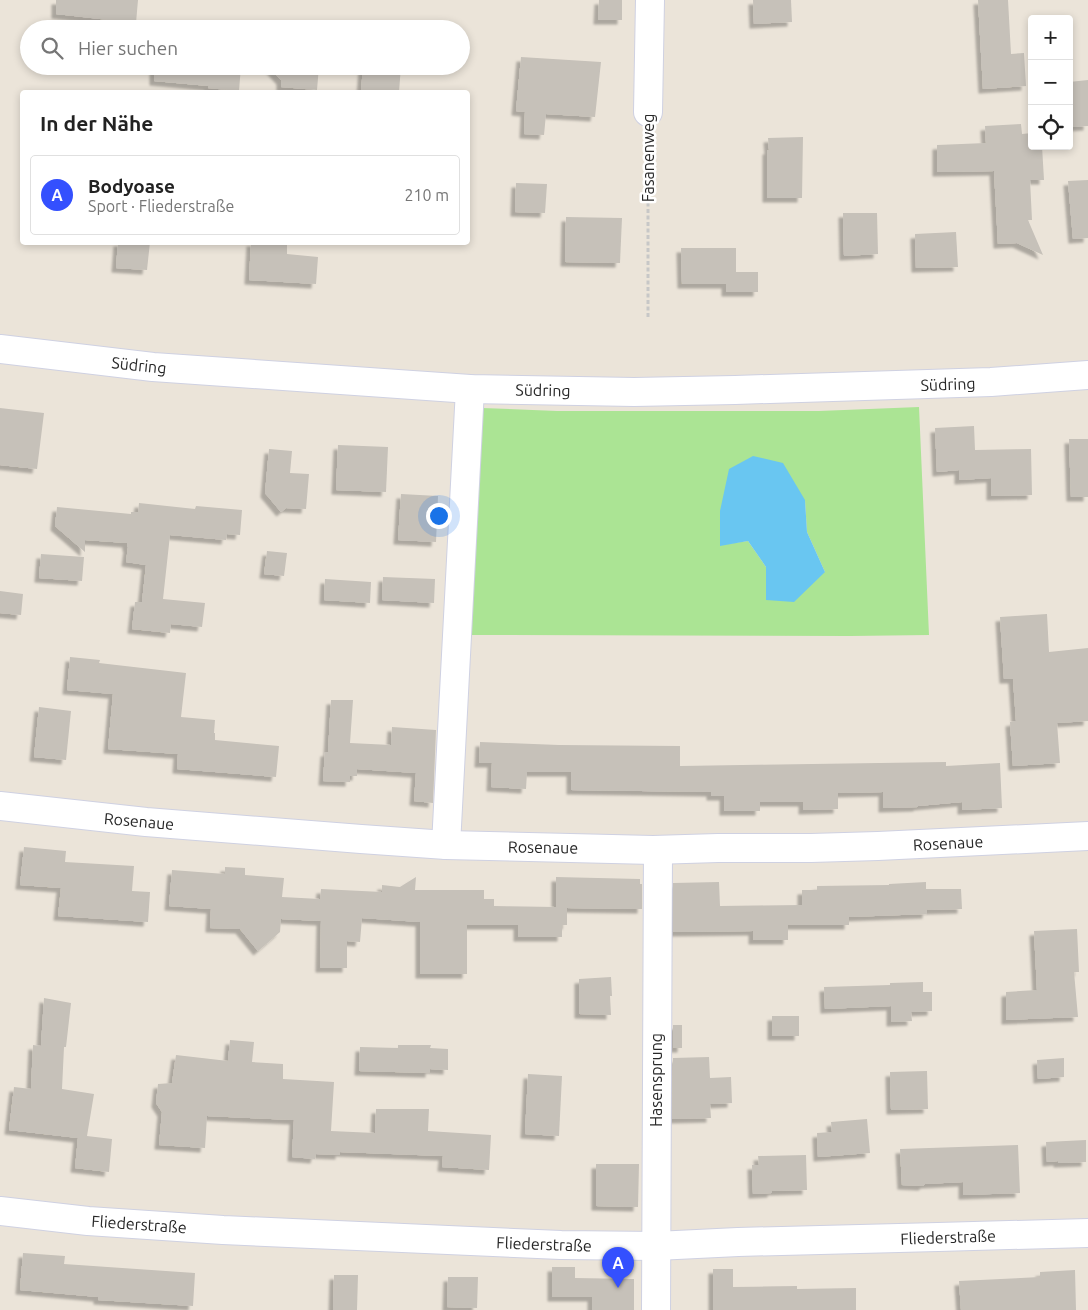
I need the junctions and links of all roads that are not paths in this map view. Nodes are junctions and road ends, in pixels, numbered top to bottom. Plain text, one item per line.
1 (650, 0) edge
2 (648, 112) road end
3 (0, 349) edge
4 (1088, 375) edge
5 (470, 389) junction
6 (0, 806) edge
7 (1088, 836) edge
8 (446, 844) junction
9 (658, 850) junction
10 (0, 1211) edge
11 (1088, 1233) edge
12 (656, 1246) junction
13 (656, 1310) edge

1 - 2 street, Fasanenweg
3 - 5 street, Südring
4 - 5 street, Südring
5 - 8 street
6 - 8 street, Rosenaue
7 - 9 street, Rosenaue
8 - 9 street, Rosenaue
9 - 12 street, Hasensprung
10 - 12 street, Fliederstraße
11 - 12 street, Fliederstraße
12 - 13 street, Hasensprung

